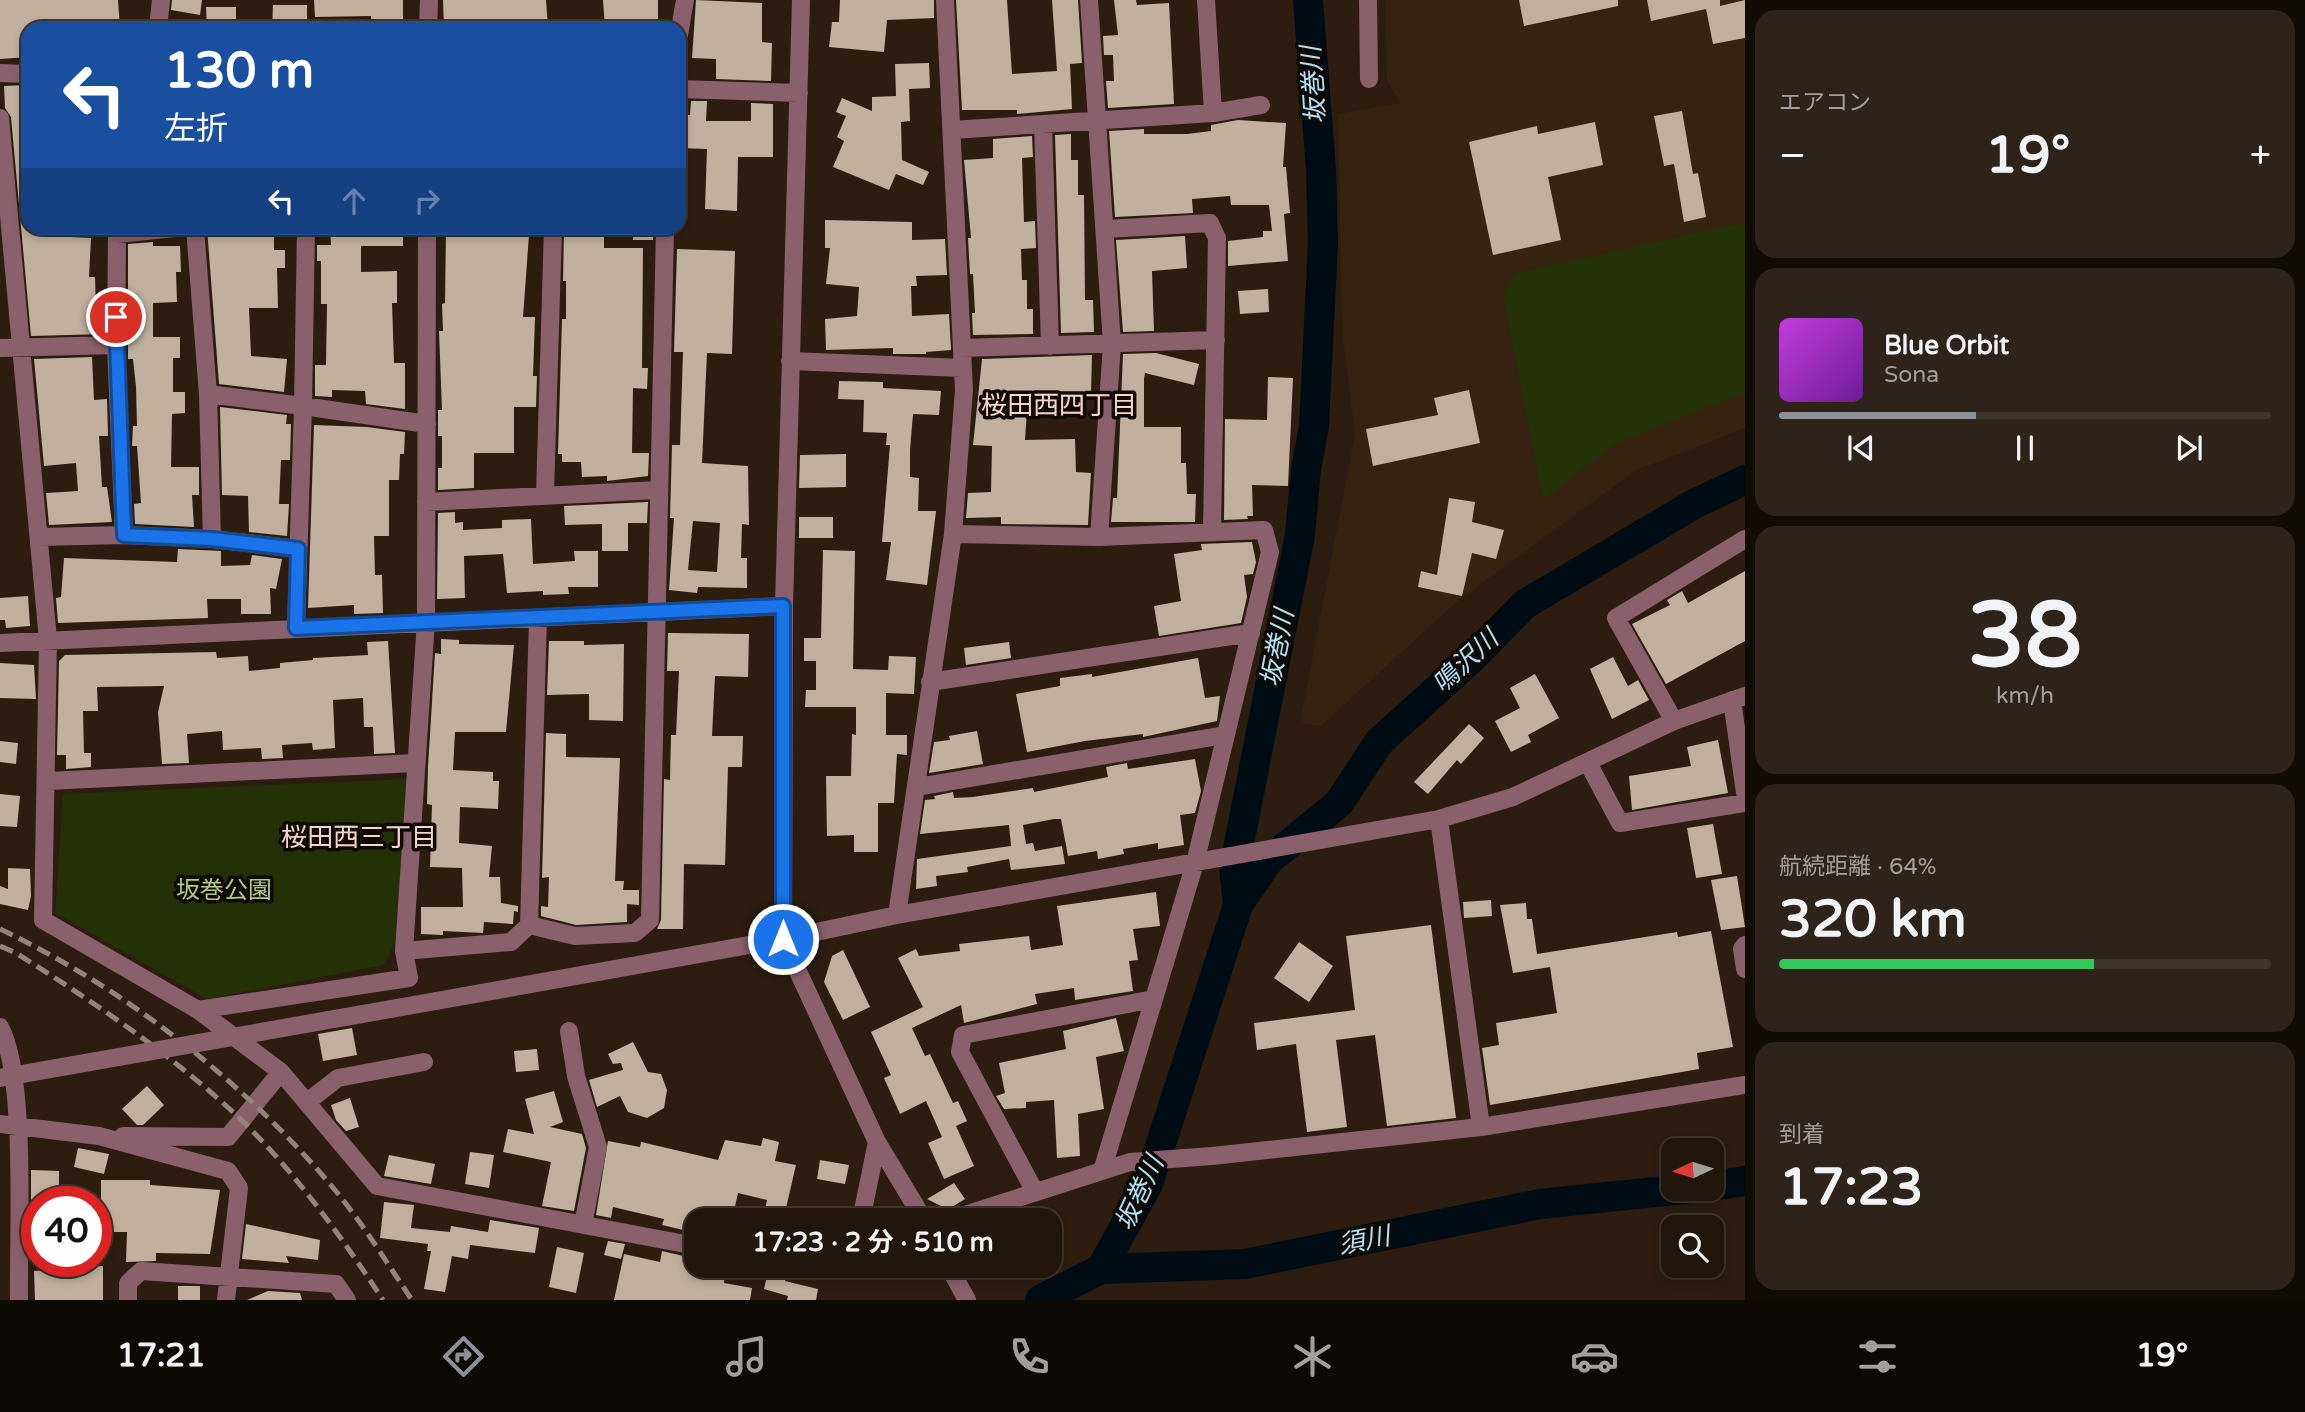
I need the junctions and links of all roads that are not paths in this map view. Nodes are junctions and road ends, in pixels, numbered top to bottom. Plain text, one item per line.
1 (161, 0) edge
2 (429, 0) edge
3 (685, 0) edge
4 (801, 0) edge
5 (945, 0) edge
6 (1089, 0) edge
7 (1206, 0) edge
8 (1368, 0) edge
9 (159, 21) edge
10 (428, 21) edge
11 (681, 21) edge
12 (0, 73) edge
13 (21, 74) edge
14 (1369, 79) dead end
15 (686, 89) edge
16 (799, 93) junction
17 (1261, 105) dead end
18 (1213, 113) junction
19 (0, 118) edge
20 (1098, 121) junction
21 (1043, 124) junction
22 (953, 130) junction
23 (1107, 229) junction
24 (117, 235) edge
25 (196, 235) edge
26 (306, 235) edge
27 (428, 235) edge
28 (553, 235) edge
29 (665, 235) edge
30 (1216, 340) junction
31 (1112, 344) junction
32 (116, 345) junction
33 (1050, 346) junction
34 (21, 347) junction
35 (0, 348) edge
36 (962, 348) junction
37 (790, 361) junction
38 (963, 368) junction
39 (208, 394) junction
40 (303, 406) junction
41 (427, 425) junction
42 (657, 490) junction
43 (545, 494) junction
44 (426, 502) junction
45 (1212, 531) junction
46 (953, 534) junction
47 (124, 535) junction
48 (39, 537) junction
49 (1099, 537) junction
50 (212, 539) junction
51 (1745, 539) edge
52 (298, 549) junction
53 (783, 606) junction
54 (655, 614) junction
55 (538, 618) junction
56 (426, 621) junction
57 (296, 628) junction
58 (1251, 633) junction
59 (48, 640) junction
60 (0, 643) edge
61 (930, 682) junction
62 (1738, 698) edge
63 (1674, 721) junction
64 (1225, 735) junction
65 (1588, 762) junction
66 (415, 763) junction
67 (48, 781) junction
68 (916, 787) junction
69 (1745, 793) edge
70 (1745, 803) edge
71 (1439, 819) junction
72 (1195, 863) junction
73 (897, 915) junction
74 (529, 925) junction
75 (783, 939) junction
76 (1745, 945) edge
77 (404, 951) junction
78 (1745, 969) edge
79 (1154, 999) junction
80 (198, 1010) junction
81 (0, 1027) edge
82 (569, 1031) dead end
83 (424, 1062) dead end
84 (281, 1072) junction
85 (0, 1078) edge
86 (1745, 1085) edge
87 (307, 1102) junction
88 (8, 1125) edge
89 (1481, 1127) junction
90 (99, 1136) junction
91 (877, 1142) junction
92 (1102, 1171) junction
93 (1035, 1192) junction
94 (9, 1203) edge
95 (863, 1208) edge
96 (917, 1208) edge
97 (986, 1208) edge
98 (583, 1225) junction
99 (684, 1244) edge
100 (229, 1276) junction
101 (955, 1278) edge
102 (19, 1300) edge
103 (128, 1300) edge
104 (226, 1300) edge
105 (347, 1300) edge
106 (967, 1300) edge

1 - 9 street
2 - 10 street
3 - 11 street
4 - 16 street
5 - 22 street
6 - 20 street
7 - 18 street
8 - 14 street
12 - 13 street
15 - 16 street
16 - 37 street
17 - 18 street
18 - 20 street
19 - 34 street
20 - 21 street
20 - 23 street
21 - 22 street
21 - 33 street
22 - 36 street
23 - 30 street
23 - 31 street
24 - 32 street
25 - 39 street
26 - 40 street
27 - 41 street
28 - 43 street
29 - 42 street
30 - 31 street
30 - 45 street
31 - 33 street
31 - 49 street
32 - 34 street
32 - 47 street
33 - 36 street
34 - 35 street
34 - 48 street
36 - 38 street
37 - 38 street
37 - 53 street
38 - 46 street
39 - 40 street
39 - 50 street
40 - 41 street
40 - 52 street
41 - 44 street
42 - 43 street
42 - 54 street
43 - 44 street
44 - 56 street
45 - 49 street
45 - 58 street
46 - 49 street
46 - 61 street
47 - 48 street
47 - 50 street
48 - 59 street
50 - 52 street
51 - 63 street
52 - 57 street
53 - 54 street
53 - 75 street
54 - 55 street
54 - 74 street
55 - 56 street
55 - 74 street
56 - 57 street
56 - 66 street
57 - 59 street
58 - 61 street
58 - 64 street
59 - 60 street
59 - 67 street
61 - 68 street
62 - 63 street
62 - 69 street
63 - 65 street
64 - 68 street
64 - 72 street
65 - 70 street
65 - 71 street
66 - 67 street
66 - 77 street
67 - 80 street
68 - 73 street
71 - 72 street
71 - 89 street
72 - 73 street
72 - 79 street
73 - 75 street
74 - 77 street
75 - 85 street, bridge
75 - 91 street
76 - 78 street
77 - 80 street
79 - 92 street
79 - 93 street
80 - 84 street
81 - 88 street
82 - 98 street
83 - 87 street
84 - 87 street
84 - 90 street
86 - 89 street
87 - 98 street
88 - 90 street
88 - 94 street
89 - 92 street
90 - 100 street
91 - 95 street
91 - 96 street
92 - 93 street
93 - 97 street
94 - 102 street
98 - 99 street
100 - 103 street
100 - 104 street
100 - 105 street
101 - 106 street

